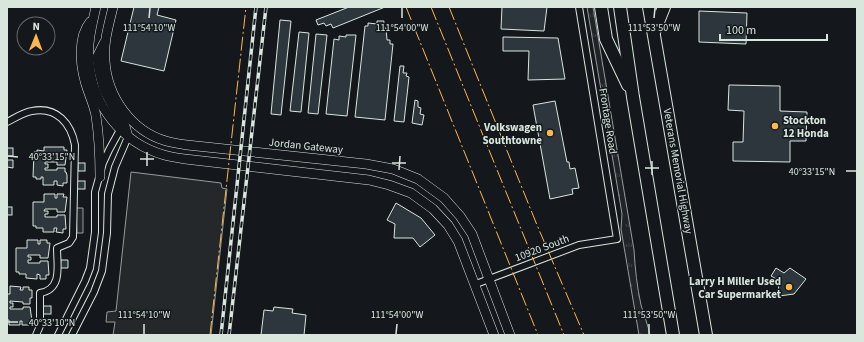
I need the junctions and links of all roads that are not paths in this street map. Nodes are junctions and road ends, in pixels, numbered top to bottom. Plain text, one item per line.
1 (113, 7) edge
2 (579, 7) edge
3 (601, 7) edge
4 (620, 7) edge
5 (650, 7) edge
6 (664, 7) edge
7 (95, 11) edge
8 (654, 32) junction
9 (106, 39) junction
10 (633, 97) junction
11 (7, 122) edge
12 (125, 132) junction
13 (182, 144) junction
14 (100, 177) junction
15 (617, 239) joint
16 (490, 279) junction
17 (476, 284) junction
18 (36, 335) edge
19 (58, 335) edge
20 (72, 335) edge
21 (494, 335) edge
22 (510, 335) edge
23 (673, 335) edge
24 (706, 335) edge

1 - 9 main road, Jordan Gateway
2 - 15 street, Frontage Road
3 - 10 highway
4 - 10 highway
5 - 8 highway, Veterans Memorial Highway
6 - 8 highway
7 - 12 main road
7 - 14 main road
8 - 24 highway, Veterans Memorial Highway
9 - 12 main road
9 - 13 main road, Jordan Gateway
10 - 23 highway
11 - 18 street
12 - 13 main road
12 - 14 street
12 - 17 main road
12 - 20 street
13 - 16 main road, Jordan Gateway
14 - 19 street
15 - 16 street, 10920 South
16 - 17 street, 10920 South
16 - 22 main road, Jordan Gateway
17 - 21 main road

